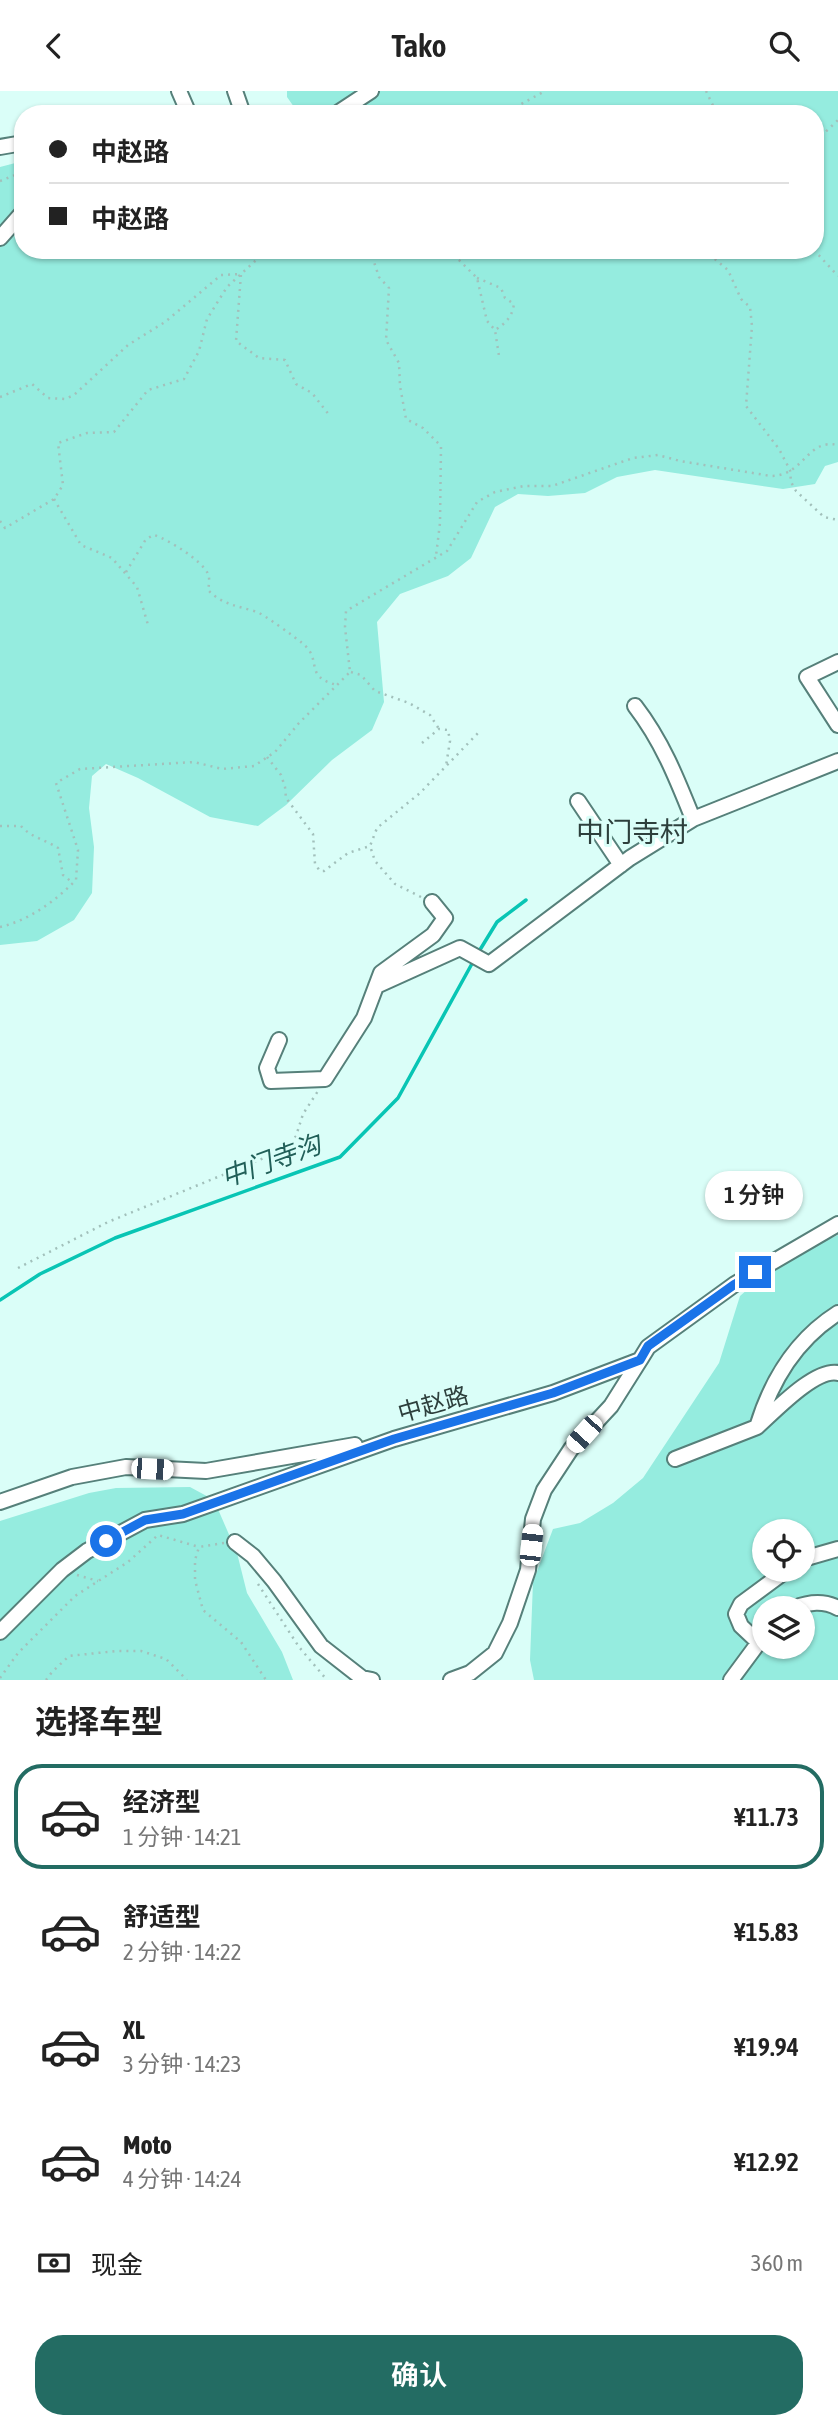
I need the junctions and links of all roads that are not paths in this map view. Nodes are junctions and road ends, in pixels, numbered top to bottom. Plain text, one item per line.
1 (371, 91) edge
2 (350, 105) edge
3 (14, 223) edge
4 (0, 239) edge
5 (838, 662) edge
6 (635, 706) dead end
7 (838, 725) edge
8 (838, 761) edge
9 (578, 801) dead end
10 (693, 819) junction
11 (621, 865) junction
12 (432, 902) road end
13 (376, 986) junction
14 (279, 1040) dead end
15 (838, 1224) edge
16 (838, 1313) edge
17 (640, 1360) junction
18 (838, 1373) edge
19 (757, 1427) junction
20 (394, 1439) junction
21 (675, 1459) dead end
22 (0, 1502) edge
23 (234, 1542) road end
24 (838, 1549) edge
25 (815, 1556) edge
26 (771, 1582) edge
27 (815, 1603) edge
28 (838, 1608) edge
29 (0, 1633) edge
30 (752, 1633) edge
31 (752, 1651) edge
32 (372, 1680) edge
33 (451, 1680) edge
34 (731, 1680) edge

1 - 2 street
3 - 4 street
5 - 7 street
6 - 10 street
8 - 10 street
9 - 11 street
10 - 11 street
11 - 13 street
12 - 13 street
13 - 14 street
15 - 17 street, 中赵路
16 - 19 street
17 - 20 street, 中赵路
17 - 33 street
18 - 19 street
19 - 21 street
20 - 22 street
20 - 29 street, 中赵路
23 - 32 street
24 - 25 street
26 - 30 street
27 - 28 street
31 - 34 street

